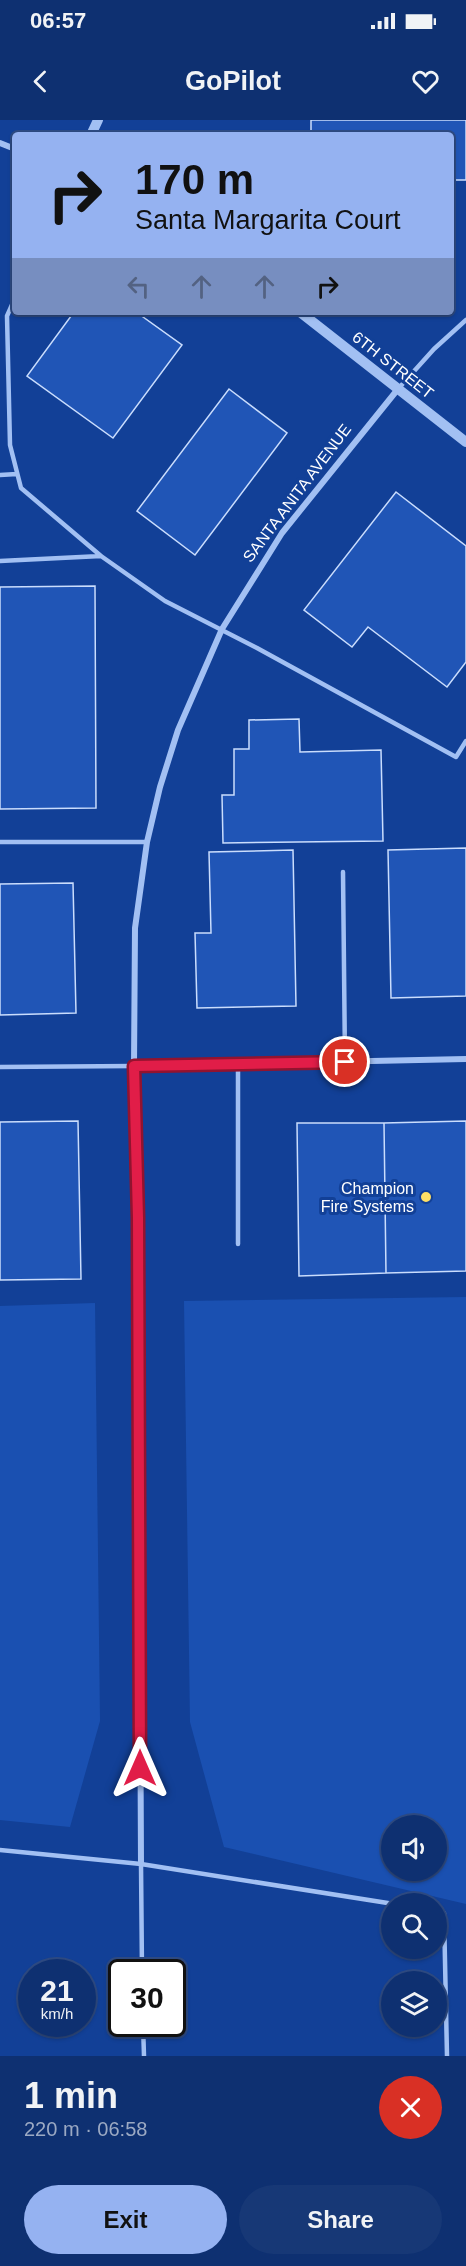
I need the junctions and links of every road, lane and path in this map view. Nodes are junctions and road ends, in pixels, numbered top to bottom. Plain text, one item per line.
1 (12, 305) edge
2 (304, 315) edge
3 (466, 320) edge
4 (398, 389) junction
5 (466, 442) edge
6 (17, 474) junction
7 (0, 475) edge
8 (101, 556) junction
9 (0, 561) edge
10 (222, 629) junction
11 (466, 741) edge
12 (0, 842) edge
13 (147, 842) junction
14 (343, 872) dead end
15 (466, 1059) edge
16 (345, 1062) junction
17 (237, 1065) junction
18 (134, 1066) junction
19 (0, 1067) edge
20 (238, 1244) dead end
21 (0, 1850) edge
22 (141, 1864) junction
23 (381, 1902) edge
24 (142, 1959) edge
25 (445, 1959) edge
26 (143, 2037) edge
27 (144, 2056) edge
28 (447, 2056) edge

1 - 6 lane
2 - 4 street, 6TH STREET
3 - 4 lane
4 - 5 street, 6TH STREET
4 - 10 street, SANTA ANITA AVENUE
6 - 7 lane
6 - 8 lane
8 - 9 lane
8 - 10 lane
10 - 11 lane
10 - 13 street, SANTA ANITA AVENUE
12 - 13 lane
13 - 18 street, SANTA ANITA AVENUE
14 - 16 lane
15 - 16 street
16 - 17 street
17 - 18 street
17 - 20 lane
18 - 19 lane
18 - 22 street, SANTA ANITA AVENUE
21 - 22 lane
22 - 23 lane
22 - 24 lane
25 - 28 lane
26 - 27 lane

